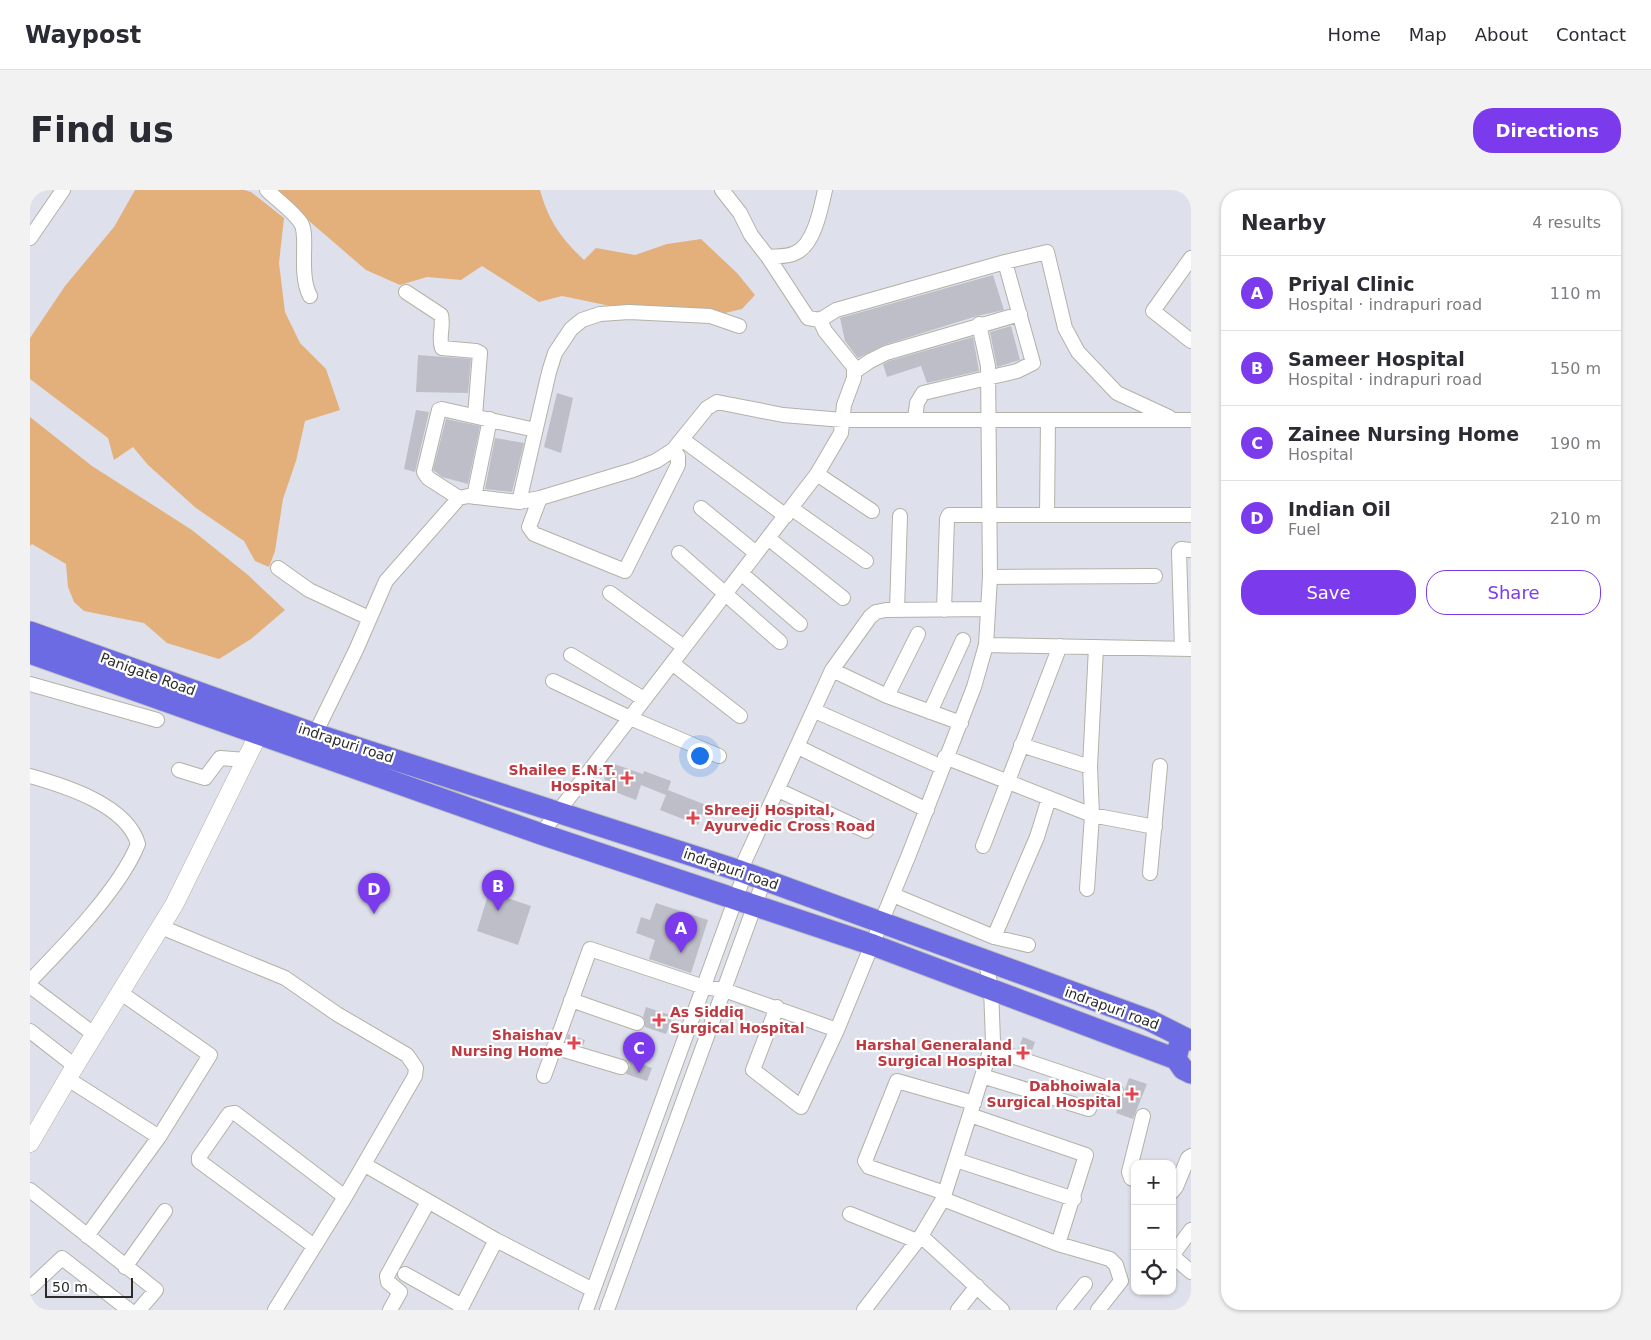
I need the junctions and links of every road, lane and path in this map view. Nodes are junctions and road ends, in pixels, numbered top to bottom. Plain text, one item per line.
1 (64, 190) edge
2 (267, 190) edge
3 (722, 190) edge
4 (825, 190) edge
5 (30, 238) edge
6 (768, 257) junction
7 (1191, 258) edge
8 (1005, 262) junction
9 (406, 292) dead end
10 (310, 296) dead end
11 (1020, 314) junction
12 (820, 320) junction
13 (979, 324) junction
14 (739, 326) dead end
15 (1191, 340) edge
16 (854, 372) junction
17 (987, 377) junction
18 (475, 416) junction
19 (490, 419) junction
20 (915, 419) junction
21 (1173, 419) junction
22 (843, 420) junction
23 (988, 420) junction
24 (1048, 420) junction
25 (1191, 420) edge
26 (536, 430) junction
27 (683, 440) junction
28 (673, 450) junction
29 (818, 474) junction
30 (474, 496) junction
31 (459, 498) junction
32 (540, 498) junction
33 (519, 502) junction
34 (701, 508) dead end
35 (788, 512) junction
36 (872, 512) dead end
37 (988, 515) junction
38 (1047, 515) junction
39 (1191, 515) edge
40 (900, 516) dead end
41 (768, 538) junction
42 (1191, 550) edge
43 (679, 553) dead end
44 (756, 554) junction
45 (866, 561) dead end
46 (278, 568) dead end
47 (741, 573) junction
48 (1155, 576) dead end
49 (990, 577) junction
50 (610, 593) dead end
51 (726, 593) junction
52 (843, 598) dead end
53 (988, 609) junction
54 (897, 610) junction
55 (944, 610) junction
56 (369, 618) junction
57 (800, 624) dead end
58 (30, 632) edge
59 (918, 634) dead end
60 (963, 640) dead end
61 (780, 642) dead end
62 (986, 645) junction
63 (1060, 646) junction
64 (684, 647) junction
65 (1096, 647) junction
66 (1186, 649) edge
67 (30, 653) edge
68 (571, 655) dead end
69 (672, 663) junction
70 (832, 670) junction
71 (553, 681) dead end
72 (30, 684) edge
73 (887, 696) junction
74 (644, 699) junction
75 (815, 711) junction
76 (930, 712) junction
77 (740, 716) dead end
78 (630, 718) junction
79 (157, 720) dead end
80 (961, 723) junction
81 (263, 726) junction
82 (311, 742) junction
83 (1021, 745) junction
84 (798, 747) junction
85 (719, 756) dead end
86 (246, 760) junction
87 (944, 762) junction
88 (1160, 766) dead end
89 (1090, 767) junction
90 (179, 770) dead end
91 (30, 776) edge
92 (1008, 782) junction
93 (778, 790) junction
94 (1049, 798) junction
95 (927, 810) junction
96 (560, 812) junction
97 (1092, 815) junction
98 (1154, 827) junction
99 (866, 831) dead end
100 (541, 834) junction
101 (983, 846) dead end
102 (1150, 873) dead end
103 (750, 875) junction
104 (1087, 889) dead end
105 (892, 896) junction
106 (746, 902) junction
107 (881, 924) junction
108 (161, 927) junction
109 (994, 937) junction
110 (872, 945) junction
111 (1028, 945) dead end
112 (986, 962) junction
113 (30, 981) edge
114 (30, 986) edge
115 (704, 987) junction
116 (991, 988) junction
117 (724, 990) junction
118 (121, 993) junction
119 (572, 1000) junction
120 (777, 1007) junction
121 (637, 1023) dead end
122 (837, 1030) junction
123 (30, 1031) edge
124 (95, 1035) junction
125 (1190, 1039) edge
126 (554, 1047) junction
127 (991, 1049) junction
128 (1183, 1066) edge
129 (621, 1067) dead end
130 (72, 1072) junction
131 (544, 1076) dead end
132 (982, 1076) junction
133 (1116, 1091) dead end
134 (972, 1109) junction
135 (1089, 1109) dead end
136 (1143, 1116) dead end
137 (159, 1137) junction
138 (30, 1143) edge
139 (1191, 1156) edge
140 (956, 1160) junction
141 (1132, 1160) edge
142 (1131, 1164) edge
143 (365, 1165) junction
144 (1131, 1178) edge
145 (1176, 1188) edge
146 (30, 1190) edge
147 (944, 1196) junction
148 (345, 1197) junction
149 (1074, 1198) junction
150 (428, 1202) junction
151 (165, 1211) dead end
152 (850, 1214) dead end
153 (1191, 1230) edge
154 (87, 1236) junction
155 (919, 1238) junction
156 (496, 1240) junction
157 (1058, 1244) junction
158 (314, 1246) junction
159 (125, 1267) junction
160 (1191, 1272) edge
161 (405, 1274) dead end
162 (1085, 1284) dead end
163 (977, 1286) junction
164 (30, 1288) edge
165 (593, 1290) junction
166 (461, 1308) edge
167 (129, 1310) edge
168 (139, 1310) edge
169 (275, 1310) edge
170 (390, 1310) edge
171 (586, 1310) edge
172 (607, 1310) edge
173 (864, 1310) edge
174 (958, 1310) edge
175 (1002, 1310) edge
176 (1064, 1310) edge
177 (1098, 1310) edge

1 - 5 street
2 - 10 street
3 - 6 street
4 - 6 street
6 - 12 street
7 - 15 street
8 - 11 street
8 - 12 street
8 - 21 street
9 - 18 street
11 - 13 street
11 - 17 street
12 - 16 street
13 - 16 street
13 - 17 street
14 - 26 street
16 - 22 street
17 - 20 street
17 - 23 street
18 - 19 street
18 - 31 street
19 - 26 street
19 - 30 street
20 - 22 street
20 - 23 street
21 - 24 street
21 - 25 street
22 - 27 street
22 - 29 street
23 - 24 street
23 - 37 street
24 - 38 street
26 - 33 street
27 - 28 street
27 - 35 street
28 - 32 street
28 - 32 street
29 - 35 street
29 - 36 street
30 - 31 street
30 - 33 street
31 - 56 street
32 - 33 street
34 - 44 street
35 - 41 street
35 - 45 street
37 - 38 street
37 - 49 street
37 - 55 street
38 - 39 street
40 - 54 street
41 - 44 street
41 - 52 street
42 - 66 street
43 - 51 street
44 - 47 street
46 - 56 street
47 - 51 street
47 - 57 street
48 - 49 street
49 - 53 street
50 - 64 street
51 - 61 street
51 - 64 street
53 - 55 street
53 - 62 street
54 - 55 street
54 - 70 street
56 - 82 street
58 - 81 main road, Panigate Road
59 - 73 street
60 - 76 street
62 - 63 street
62 - 80 street
63 - 65 street
63 - 83 street
64 - 69 street
65 - 66 street
65 - 89 street
67 - 81 main road, Panigate Road
68 - 74 street
69 - 74 street
69 - 77 street
70 - 73 street
70 - 75 street
71 - 78 street
72 - 79 street
73 - 76 street
74 - 78 street
75 - 84 street
75 - 87 street
76 - 80 street
78 - 85 street
78 - 96 street
80 - 87 street
81 - 82 main road, indrapuri road
81 - 86 street
82 - 96 main road, indrapuri road
82 - 100 main road, indrapuri road
83 - 89 street
83 - 92 street
84 - 93 street
84 - 95 street
86 - 90 street
86 - 108 street
87 - 92 street
87 - 95 street
88 - 98 street
89 - 97 street
91 - 113 street
92 - 94 street
92 - 101 street
93 - 99 street
93 - 103 street
94 - 97 street
94 - 109 street
95 - 105 street
96 - 100 street
96 - 103 main road, indrapuri road
97 - 98 street
97 - 104 street
98 - 102 street
100 - 106 main road, indrapuri road
103 - 106 street
103 - 106 street
103 - 107 main road, indrapuri road
105 - 107 street
105 - 109 street
106 - 110 main road, indrapuri road
106 - 115 street
106 - 117 street
107 - 110 street
107 - 112 main road, indrapuri road
108 - 118 street
108 - 143 street
109 - 111 street
110 - 116 main road, indrapuri road
110 - 122 street
112 - 116 street
112 - 125 main road, indrapuri road
114 - 124 street
115 - 117 street
115 - 119 street
115 - 165 street
116 - 127 street
116 - 128 main road, indrapuri road
117 - 120 street
117 - 172 street
118 - 124 street
118 - 137 street
119 - 121 street
119 - 126 street
120 - 122 street
120 - 122 street
123 - 130 street
124 - 130 street
125 - 128 main road
126 - 129 street
126 - 131 street
127 - 132 street
127 - 133 street
130 - 137 street
130 - 138 street
132 - 134 street
132 - 135 street
134 - 140 street
134 - 147 street
134 - 149 street
136 - 141 street
137 - 154 street
139 - 145 street
140 - 147 street
140 - 149 street
142 - 144 street
143 - 148 street
143 - 150 street
146 - 154 street
147 - 155 street
147 - 157 street
148 - 158 street
148 - 158 street
149 - 157 street
150 - 156 street
150 - 170 street
151 - 159 street
152 - 155 street
153 - 160 street
154 - 159 street
155 - 163 street
155 - 173 street
156 - 165 street
156 - 166 street
157 - 177 street
158 - 169 street
159 - 168 street
161 - 166 street
162 - 176 street
163 - 174 street
163 - 175 street
164 - 167 street
165 - 171 street

